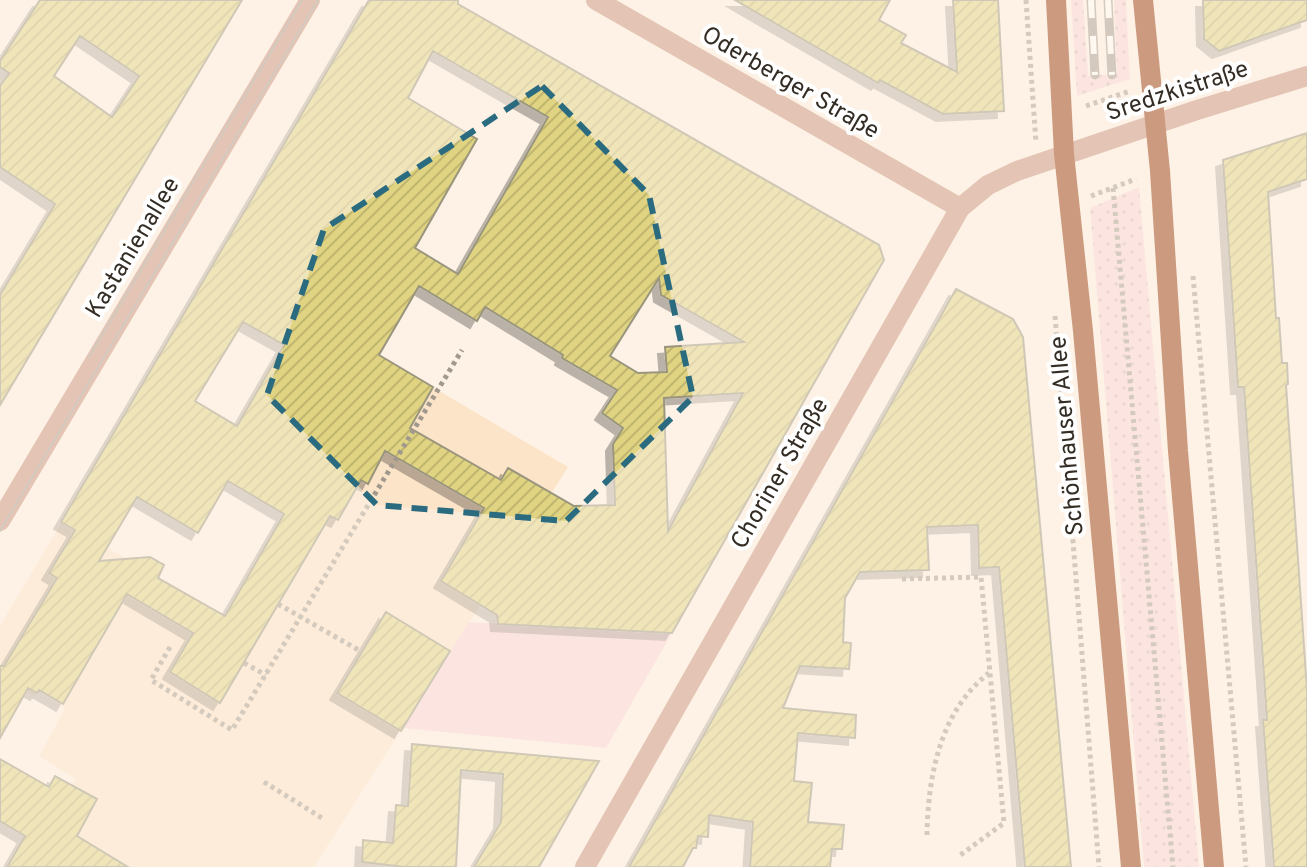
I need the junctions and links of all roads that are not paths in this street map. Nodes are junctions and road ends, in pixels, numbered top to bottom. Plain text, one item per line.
1 (310, 0) edge
2 (596, 0) edge
3 (1056, 0) edge
4 (1143, 0) edge
5 (1307, 76) edge
6 (1155, 124) junction
7 (1064, 154) junction
8 (960, 208) junction
9 (0, 521) edge
10 (585, 867) edge
11 (1131, 867) edge
12 (1214, 867) edge

1 - 9 street, Kastanienallee
2 - 8 street, Oderberger Straße
3 - 7 main road, Schönhauser Allee
4 - 6 main road
5 - 6 street, Sredzkistraße
6 - 7 street, Sredzkistraße
6 - 12 main road
7 - 8 street, Choriner Straße
7 - 11 main road, Schönhauser Allee
8 - 10 street, Choriner Straße

